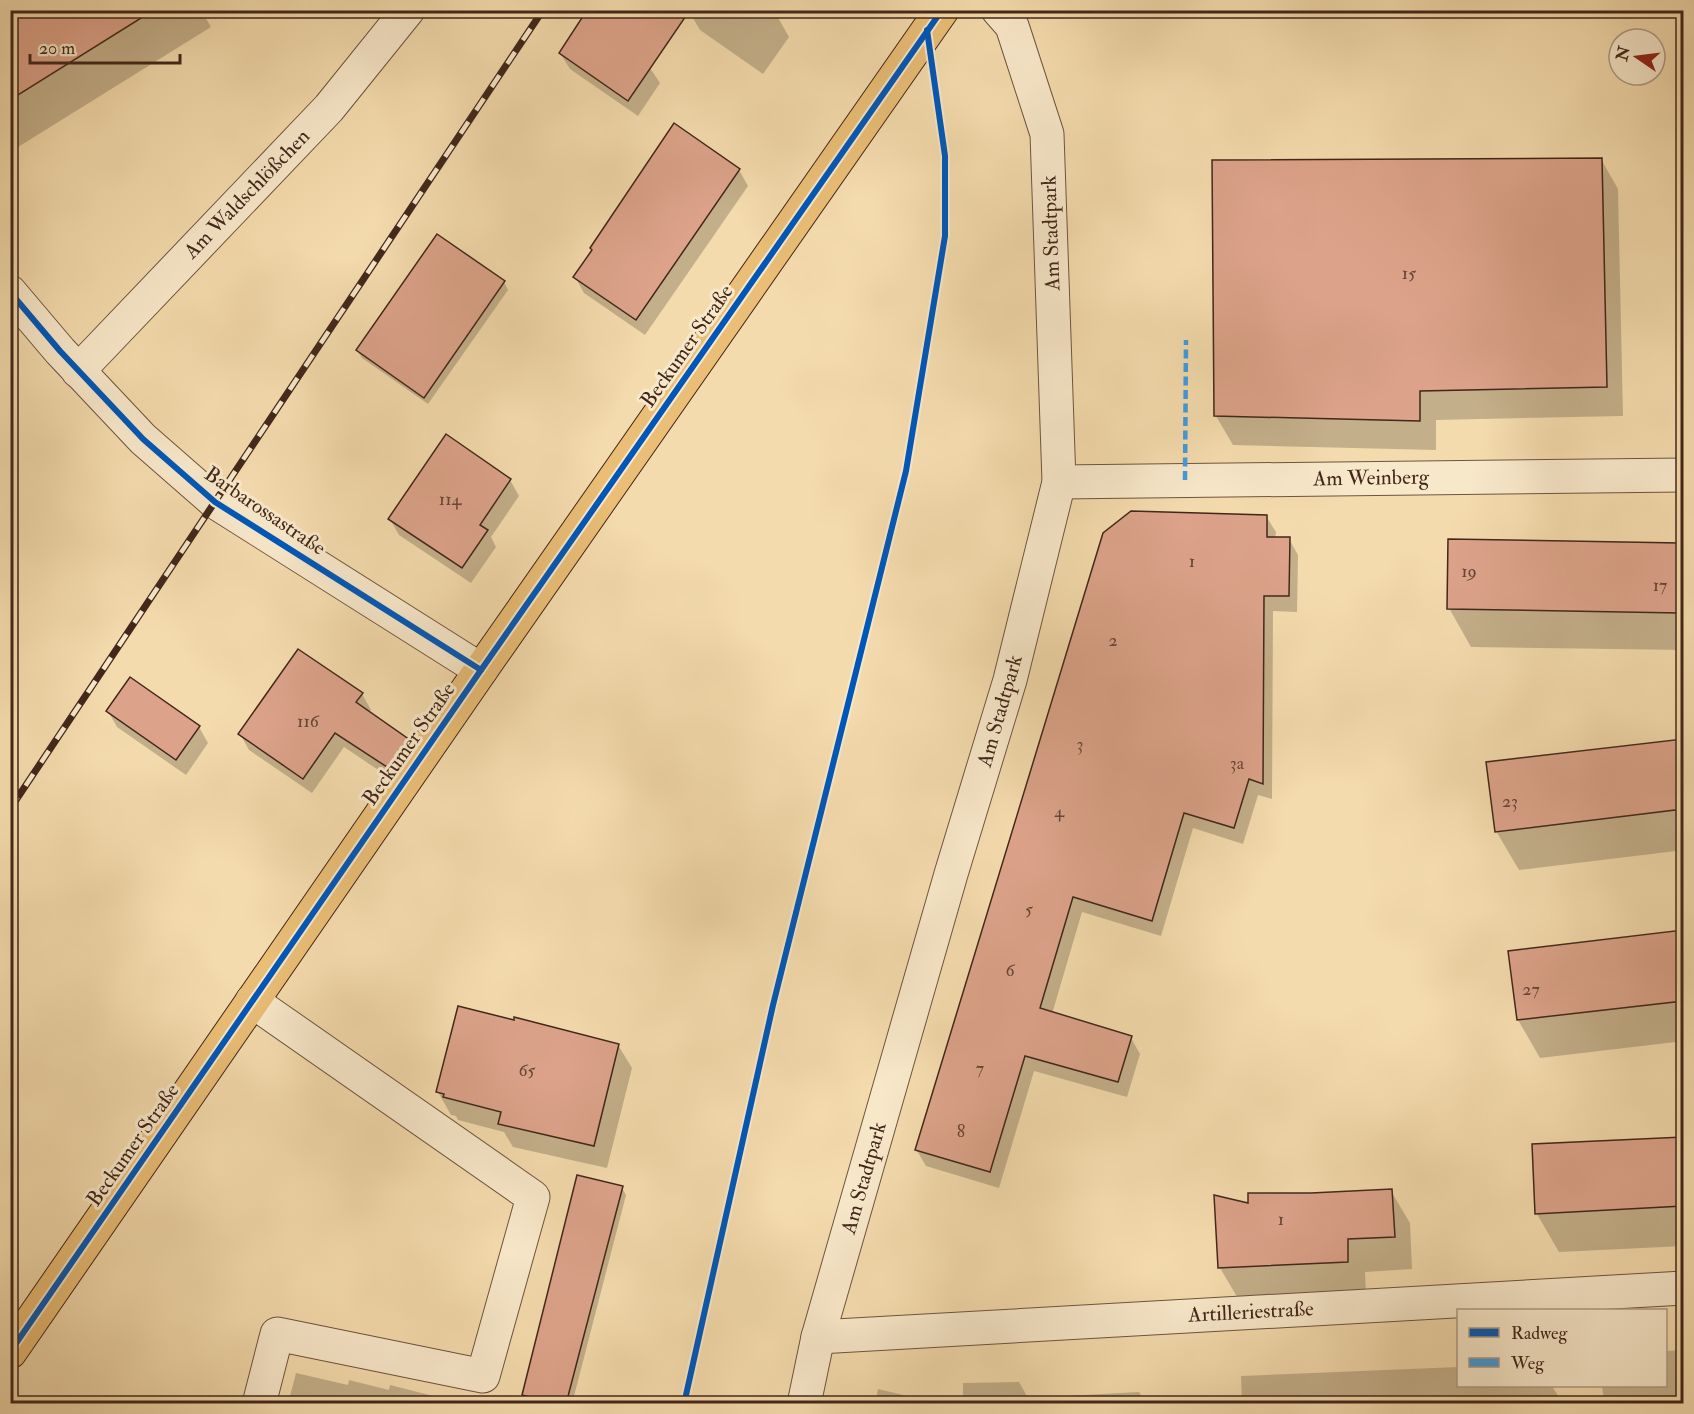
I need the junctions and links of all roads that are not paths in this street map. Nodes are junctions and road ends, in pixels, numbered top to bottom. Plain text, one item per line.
1 (408, 10) edge
2 (942, 10) edge
3 (998, 10) edge
4 (10, 292) edge
5 (78, 371) junction
6 (1683, 475) edge
7 (1059, 482) junction
8 (481, 670) junction
9 (252, 1001) junction
10 (1683, 1288) edge
11 (818, 1337) junction
12 (10, 1352) edge
13 (259, 1404) edge
14 (804, 1404) edge

1 - 5 street, Am Waldschlößchen
2 - 8 main road, Beckumer Straße
3 - 7 street, Am Stadtpark
4 - 5 street, Barbarossastraße
5 - 8 street, Barbarossastraße
6 - 7 street, Am Weinberg
7 - 11 street, Am Stadtpark
8 - 9 main road, Beckumer Straße
9 - 12 main road, Beckumer Straße
9 - 13 street
10 - 11 street, Artilleriestraße
11 - 14 street, Am Stadtpark

